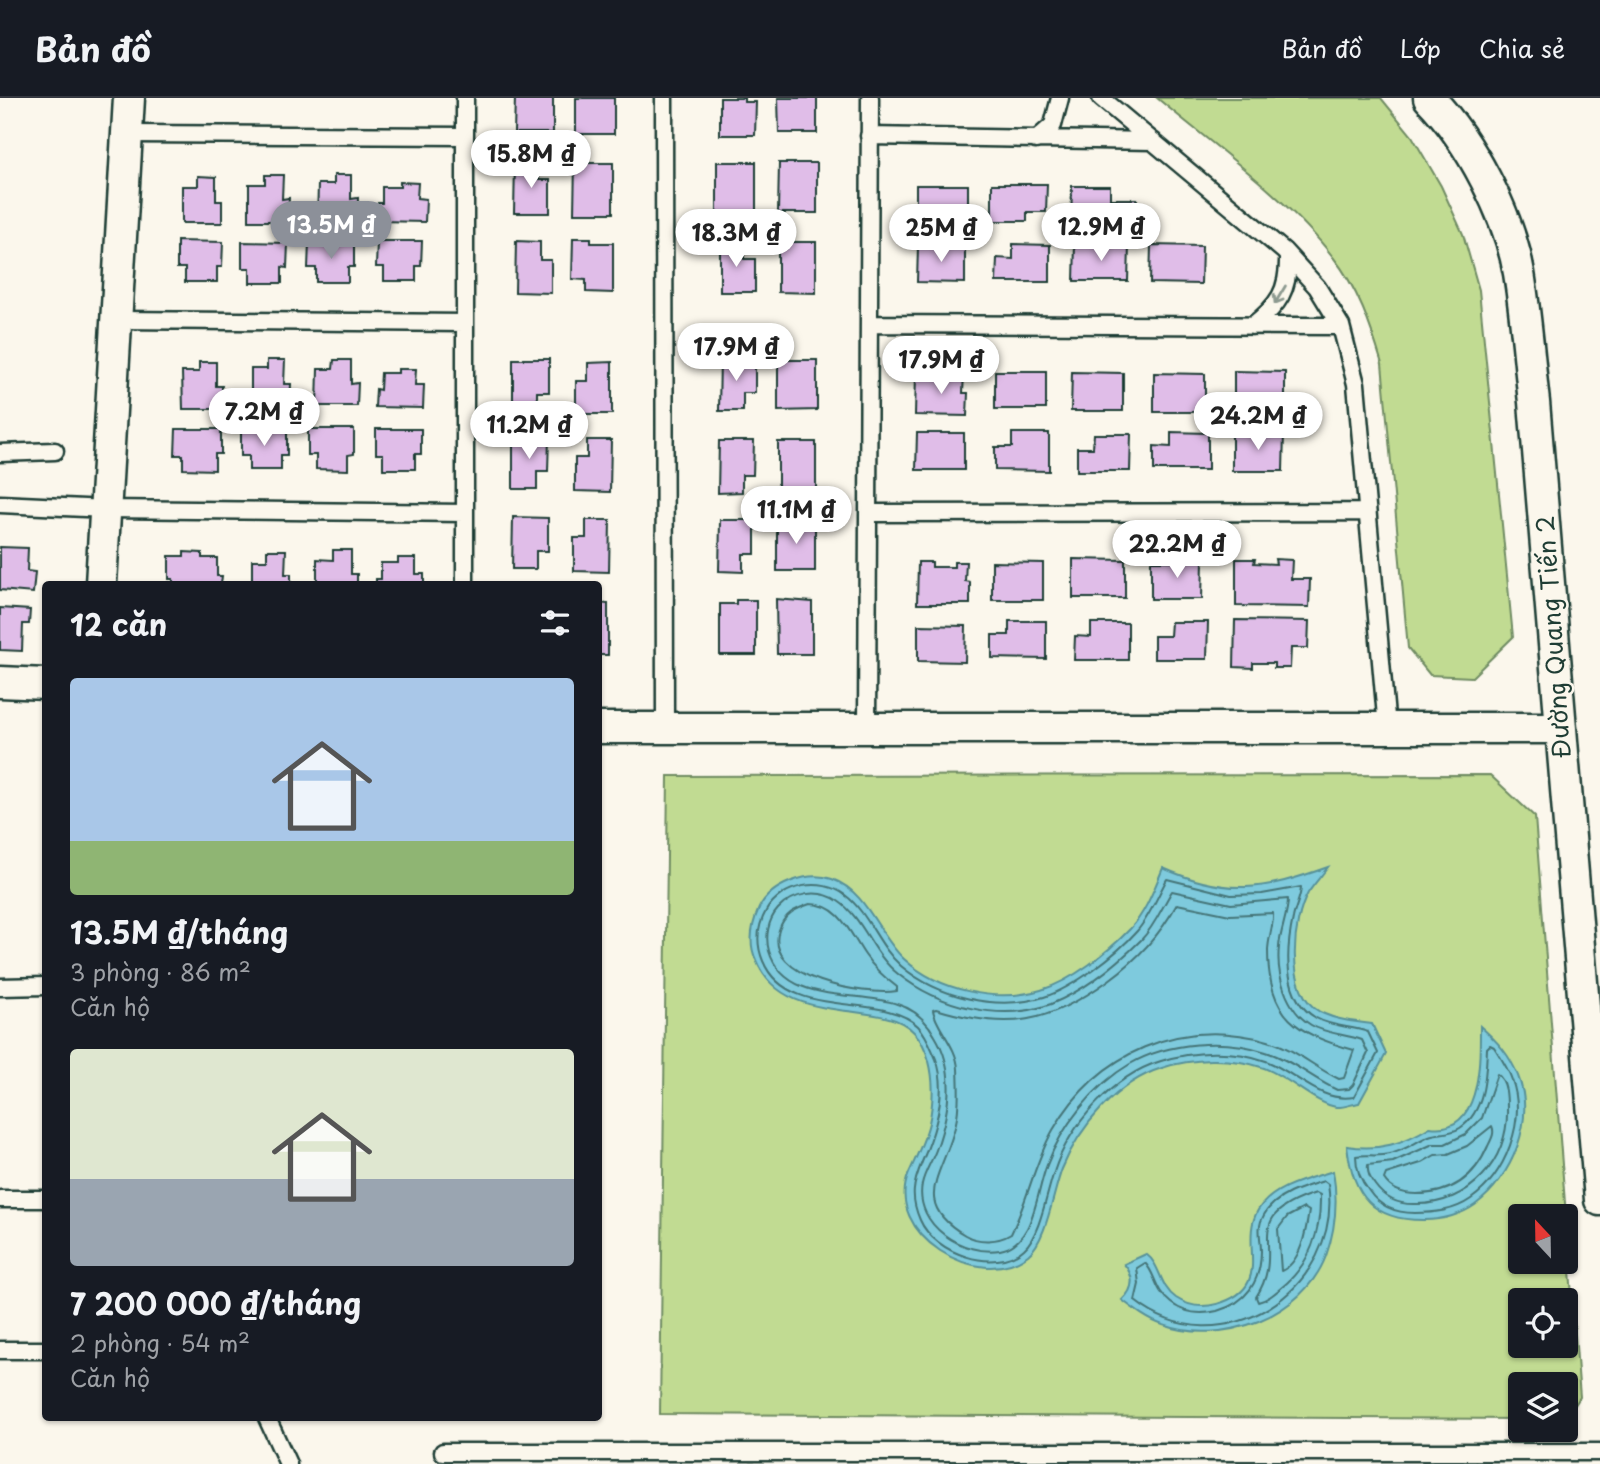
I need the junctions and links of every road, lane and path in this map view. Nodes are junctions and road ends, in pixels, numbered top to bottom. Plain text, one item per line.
1 (129, 98) edge
2 (465, 98) edge
3 (664, 98) edge
4 (870, 98) edge
5 (1060, 98) edge
6 (1101, 98) edge
7 (1429, 98) edge
8 (128, 134) junction
9 (465, 136) junction
10 (869, 136) junction
11 (1036, 140) junction
12 (1153, 141) junction
13 (1288, 256) junction
14 (117, 320) junction
15 (465, 323) junction
16 (869, 324) junction
17 (1252, 326) junction
18 (1341, 326) junction
19 (55, 451) dead end
20 (0, 453) edge
21 (0, 504) edge
22 (106, 509) junction
23 (1366, 512) junction
24 (466, 513) junction
25 (868, 513) junction
26 (101, 581) edge
27 (466, 581) edge
28 (0, 682) edge
29 (42, 684) edge
30 (867, 728) junction
31 (1387, 728) junction
32 (1559, 728) junction
33 (602, 729) edge
34 (665, 729) junction
35 (42, 986) edge
36 (0, 987) edge
37 (0, 1199) edge
38 (42, 1199) edge
39 (1600, 1200) edge
40 (0, 1350) edge
41 (42, 1350) edge
42 (268, 1421) edge
43 (443, 1452) dead end
44 (1600, 1452) edge
45 (288, 1464) edge

1 - 8 street
2 - 9 lane
3 - 34 lane
4 - 10 lane
5 - 11 lane
6 - 12 lane
7 - 32 street, Đường Quang Tiến 2
8 - 9 lane
8 - 14 street
9 - 15 lane
10 - 11 lane
10 - 16 lane
11 - 12 lane
12 - 13 lane
13 -> 17 lane
13 - 18 lane
14 - 15 lane
14 - 22 street
15 - 24 lane
16 - 17 lane
16 - 25 lane
17 - 18 lane
18 - 23 lane
19 - 20 lane
21 - 22 lane
22 - 24 lane
22 - 26 street
23 - 25 lane
23 - 31 lane
24 - 27 lane
25 - 30 lane
28 - 29 street
30 - 31 street
30 - 34 street
31 - 32 street
32 - 39 street, Đường Quang Tiến 2
33 - 34 street
35 - 36 lane
37 - 38 lane
40 - 41 lane
42 - 45 lane
43 - 44 lane

